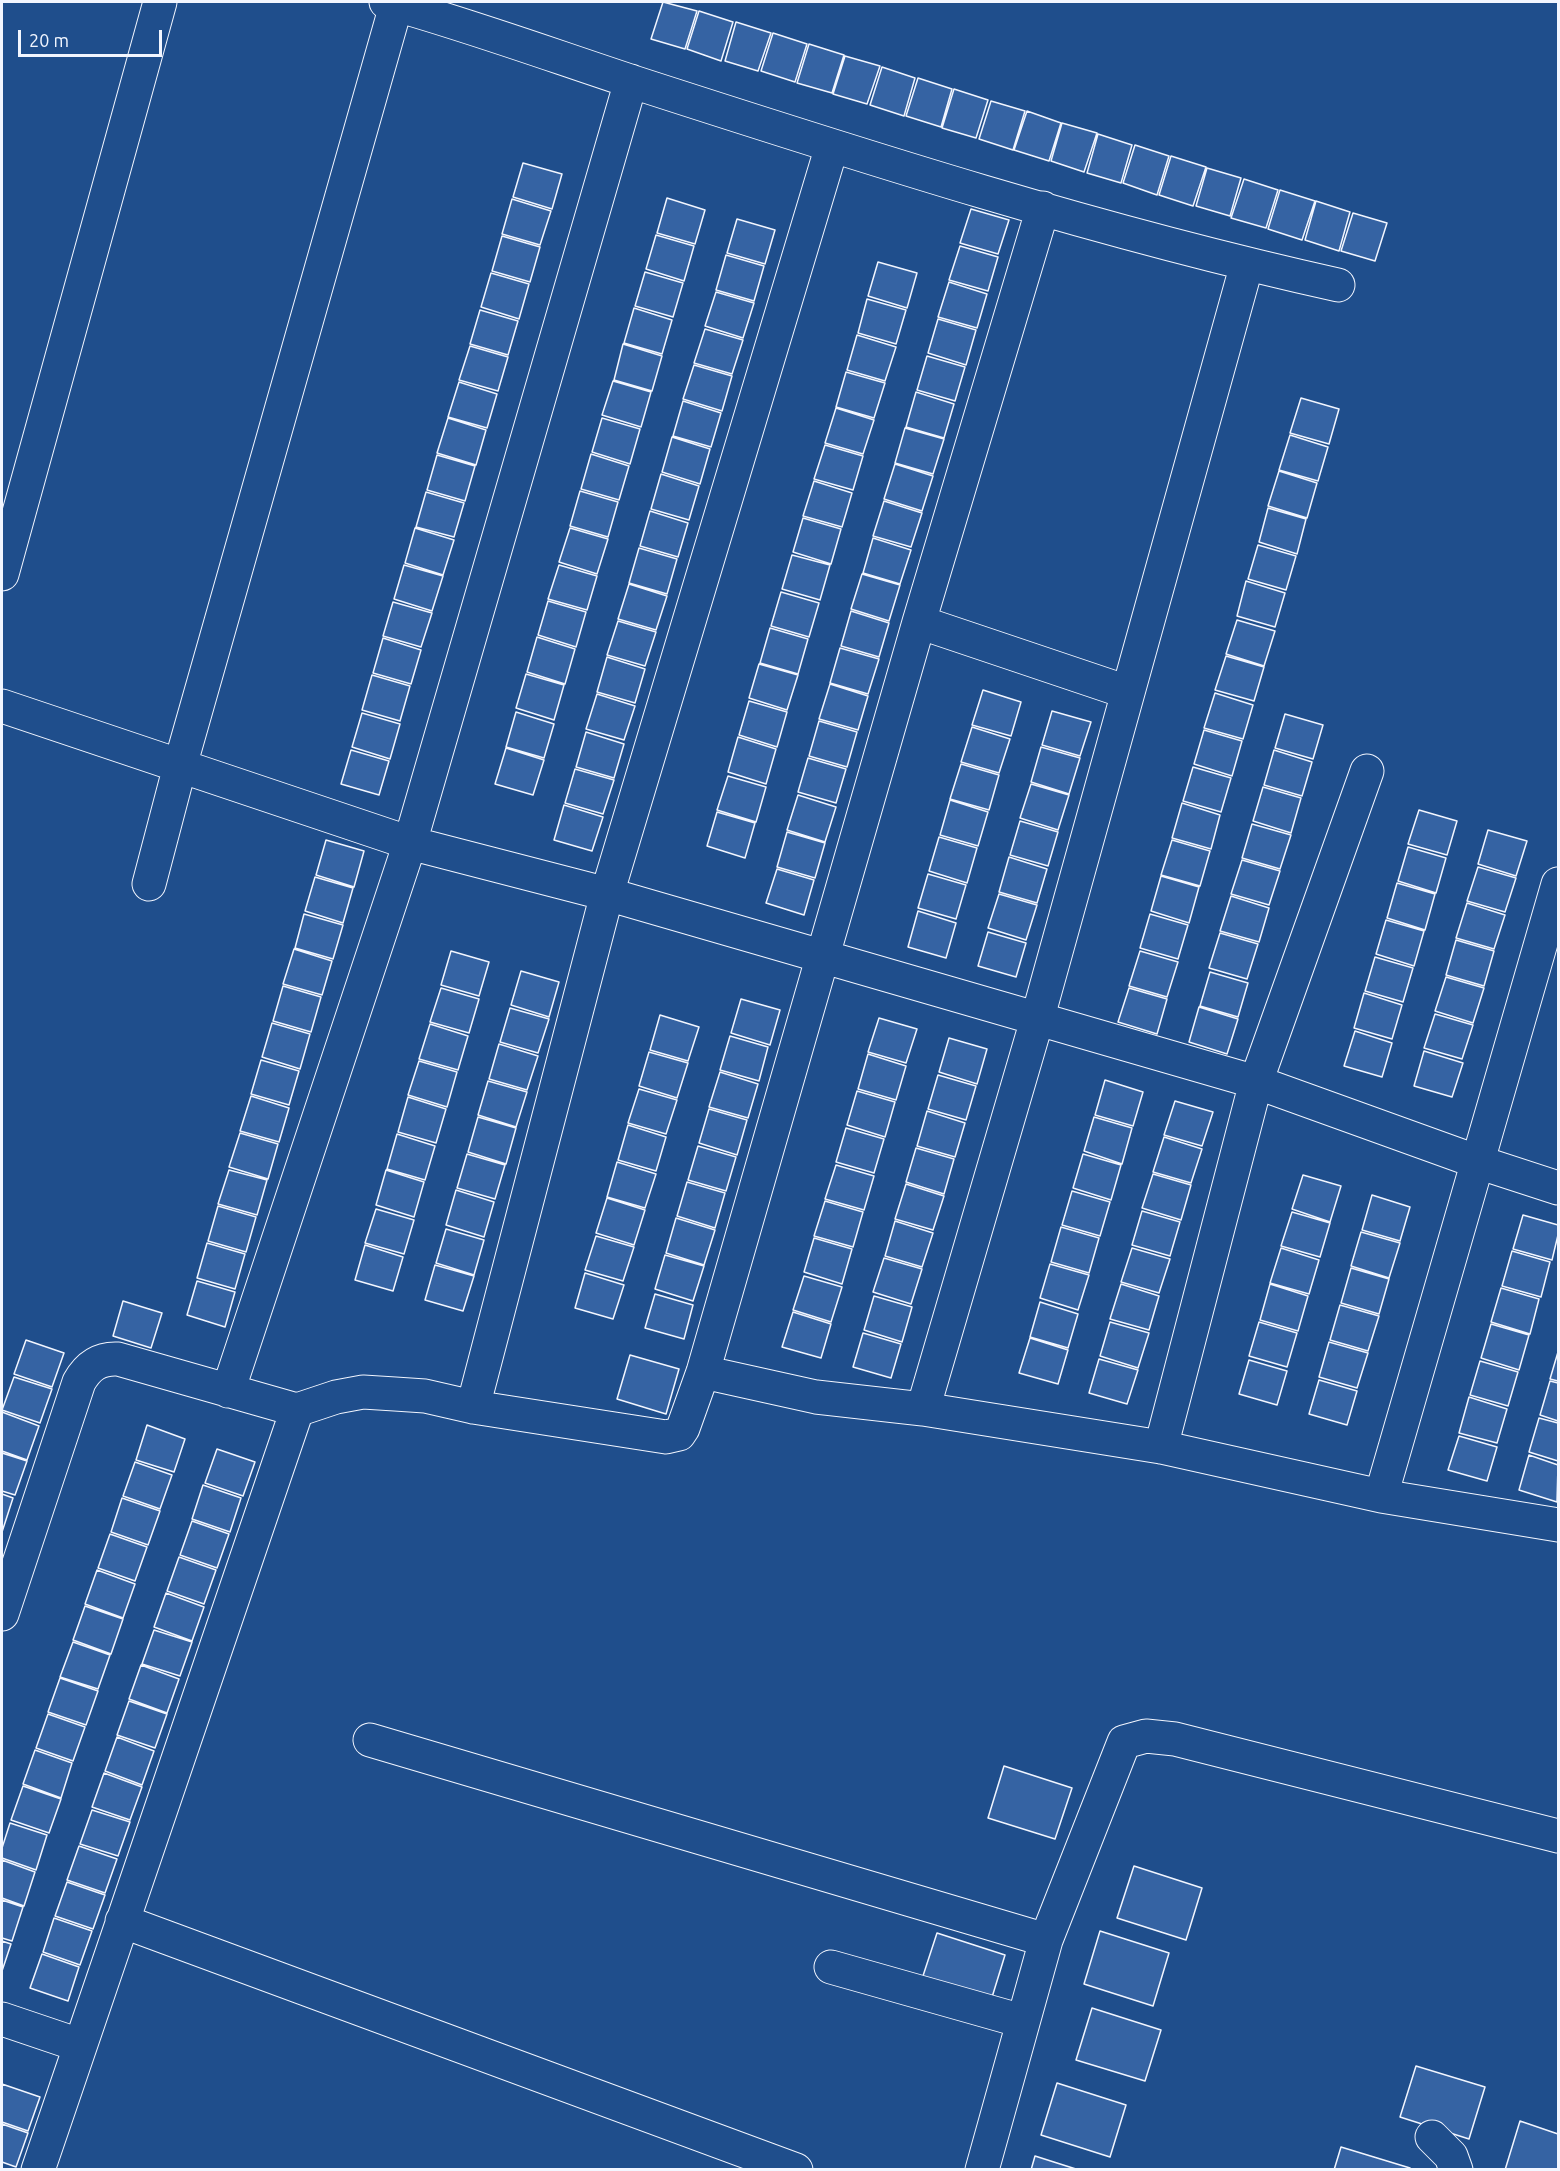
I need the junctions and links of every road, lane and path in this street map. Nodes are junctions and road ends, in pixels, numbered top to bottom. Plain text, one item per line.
1 (160, 2) edge
2 (393, 2) edge
3 (631, 81) junction
4 (832, 146) junction
5 (1043, 208) junction
6 (1247, 264) junction
7 (1338, 285) dead end
8 (2, 574) edge
9 (919, 622) junction
10 (1127, 692) junction
11 (2, 706) edge
12 (180, 766) junction
13 (1367, 771) dead end
14 (410, 843) junction
15 (149, 884) dead end
16 (1558, 884) edge
17 (607, 894) junction
18 (823, 957) junction
19 (1037, 1020) junction
20 (1256, 1082) junction
21 (1478, 1162) junction
22 (1558, 1188) edge
23 (703, 1372) junction
24 (228, 1391) junction
25 (473, 1407) junction
26 (923, 1408) junction
27 (297, 1410) junction
28 (1161, 1447) junction
29 (1381, 1496) junction
30 (1558, 1525) edge
31 (2, 1614) edge
32 (370, 1740) dead end
33 (1558, 1833) edge
34 (122, 1921) junction
35 (1046, 1940) junction
36 (831, 1967) dead end
37 (2, 2019) edge
38 (1022, 2021) junction
39 (79, 2045) junction
40 (1432, 2137) dead end
41 (38, 2169) edge
42 (796, 2169) edge
43 (982, 2169) edge
44 (1456, 2169) edge

1 - 8 street
2 - 3 street
2 - 12 street
3 - 4 street
3 - 14 street
4 - 5 street
4 - 17 street
5 - 6 street
5 - 9 street
6 - 7 street
6 - 10 street
9 - 10 street
9 - 18 street
10 - 19 street
11 - 12 street
12 - 14 street
12 - 15 street
13 - 20 street
14 - 17 street
14 - 24 street
16 - 21 street
17 - 18 street
17 - 25 street
18 - 19 street
18 - 23 street
19 - 20 street
19 - 26 street
20 - 21 street
20 - 28 street
21 - 22 street
21 - 29 street
23 - 25 street
23 - 26 street
24 - 27 street
24 - 31 street
25 - 27 street
26 - 28 street
27 - 34 street
28 - 29 street
29 - 30 street
32 - 35 street
33 - 35 street
34 - 39 street
34 - 42 street
35 - 38 street
36 - 38 street
37 - 39 street
38 - 43 street
39 - 41 street
40 - 44 street

